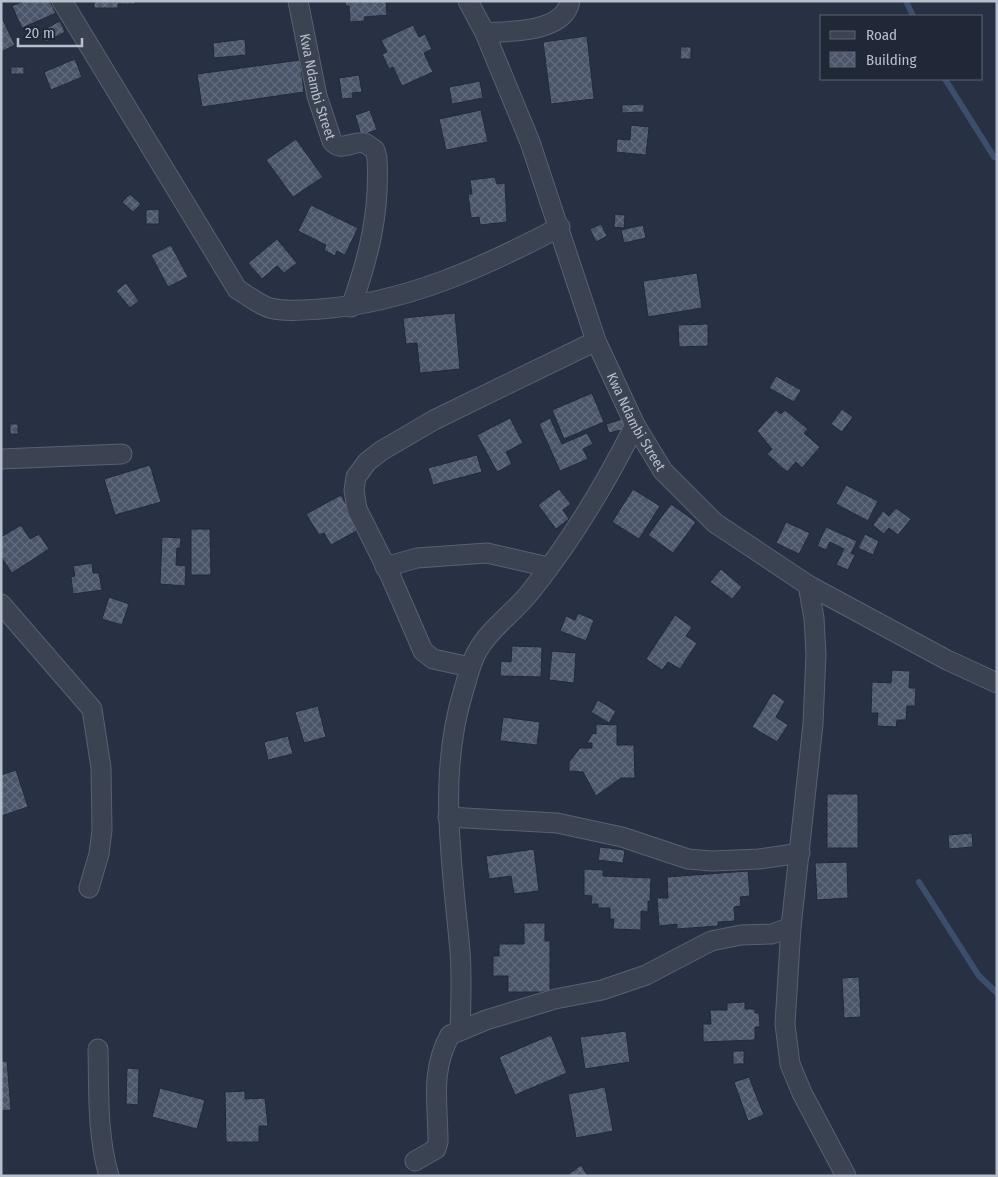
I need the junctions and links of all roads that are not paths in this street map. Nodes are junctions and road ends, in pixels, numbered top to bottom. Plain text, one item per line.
1 (62, 1) edge
2 (298, 1) edge
3 (468, 1) edge
4 (570, 1) edge
5 (484, 32) junction
6 (560, 227) junction
7 (351, 307) junction
8 (596, 341) junction
9 (635, 425) junction
10 (122, 454) dead end
11 (1, 460) edge
12 (385, 568) junction
13 (548, 568) junction
14 (808, 585) junction
15 (1, 604) edge
16 (470, 667) junction
17 (997, 683) edge
18 (448, 817) junction
19 (800, 853) junction
20 (88, 888) dead end
21 (791, 927) junction
22 (460, 1030) junction
23 (98, 1049) dead end
24 (416, 1161) dead end
25 (109, 1176) edge
26 (846, 1176) edge

1 - 7 street
2 - 7 street, Kwa Ndambi Street
3 - 5 street, Kwa Ndambi Street
4 - 5 street
5 - 6 street, Kwa Ndambi Street
6 - 7 street
6 - 8 street, Kwa Ndambi Street
8 - 9 street, Kwa Ndambi Street
8 - 12 street
9 - 13 street
9 - 14 street, Kwa Ndambi Street
10 - 11 street
12 - 13 street
12 - 16 street
13 - 16 street
14 - 17 street, Kwa Ndambi Street
14 - 19 street
15 - 20 street
16 - 18 street
18 - 19 street
18 - 22 street
19 - 21 street
21 - 22 street
21 - 26 street
22 - 24 street
23 - 25 street

